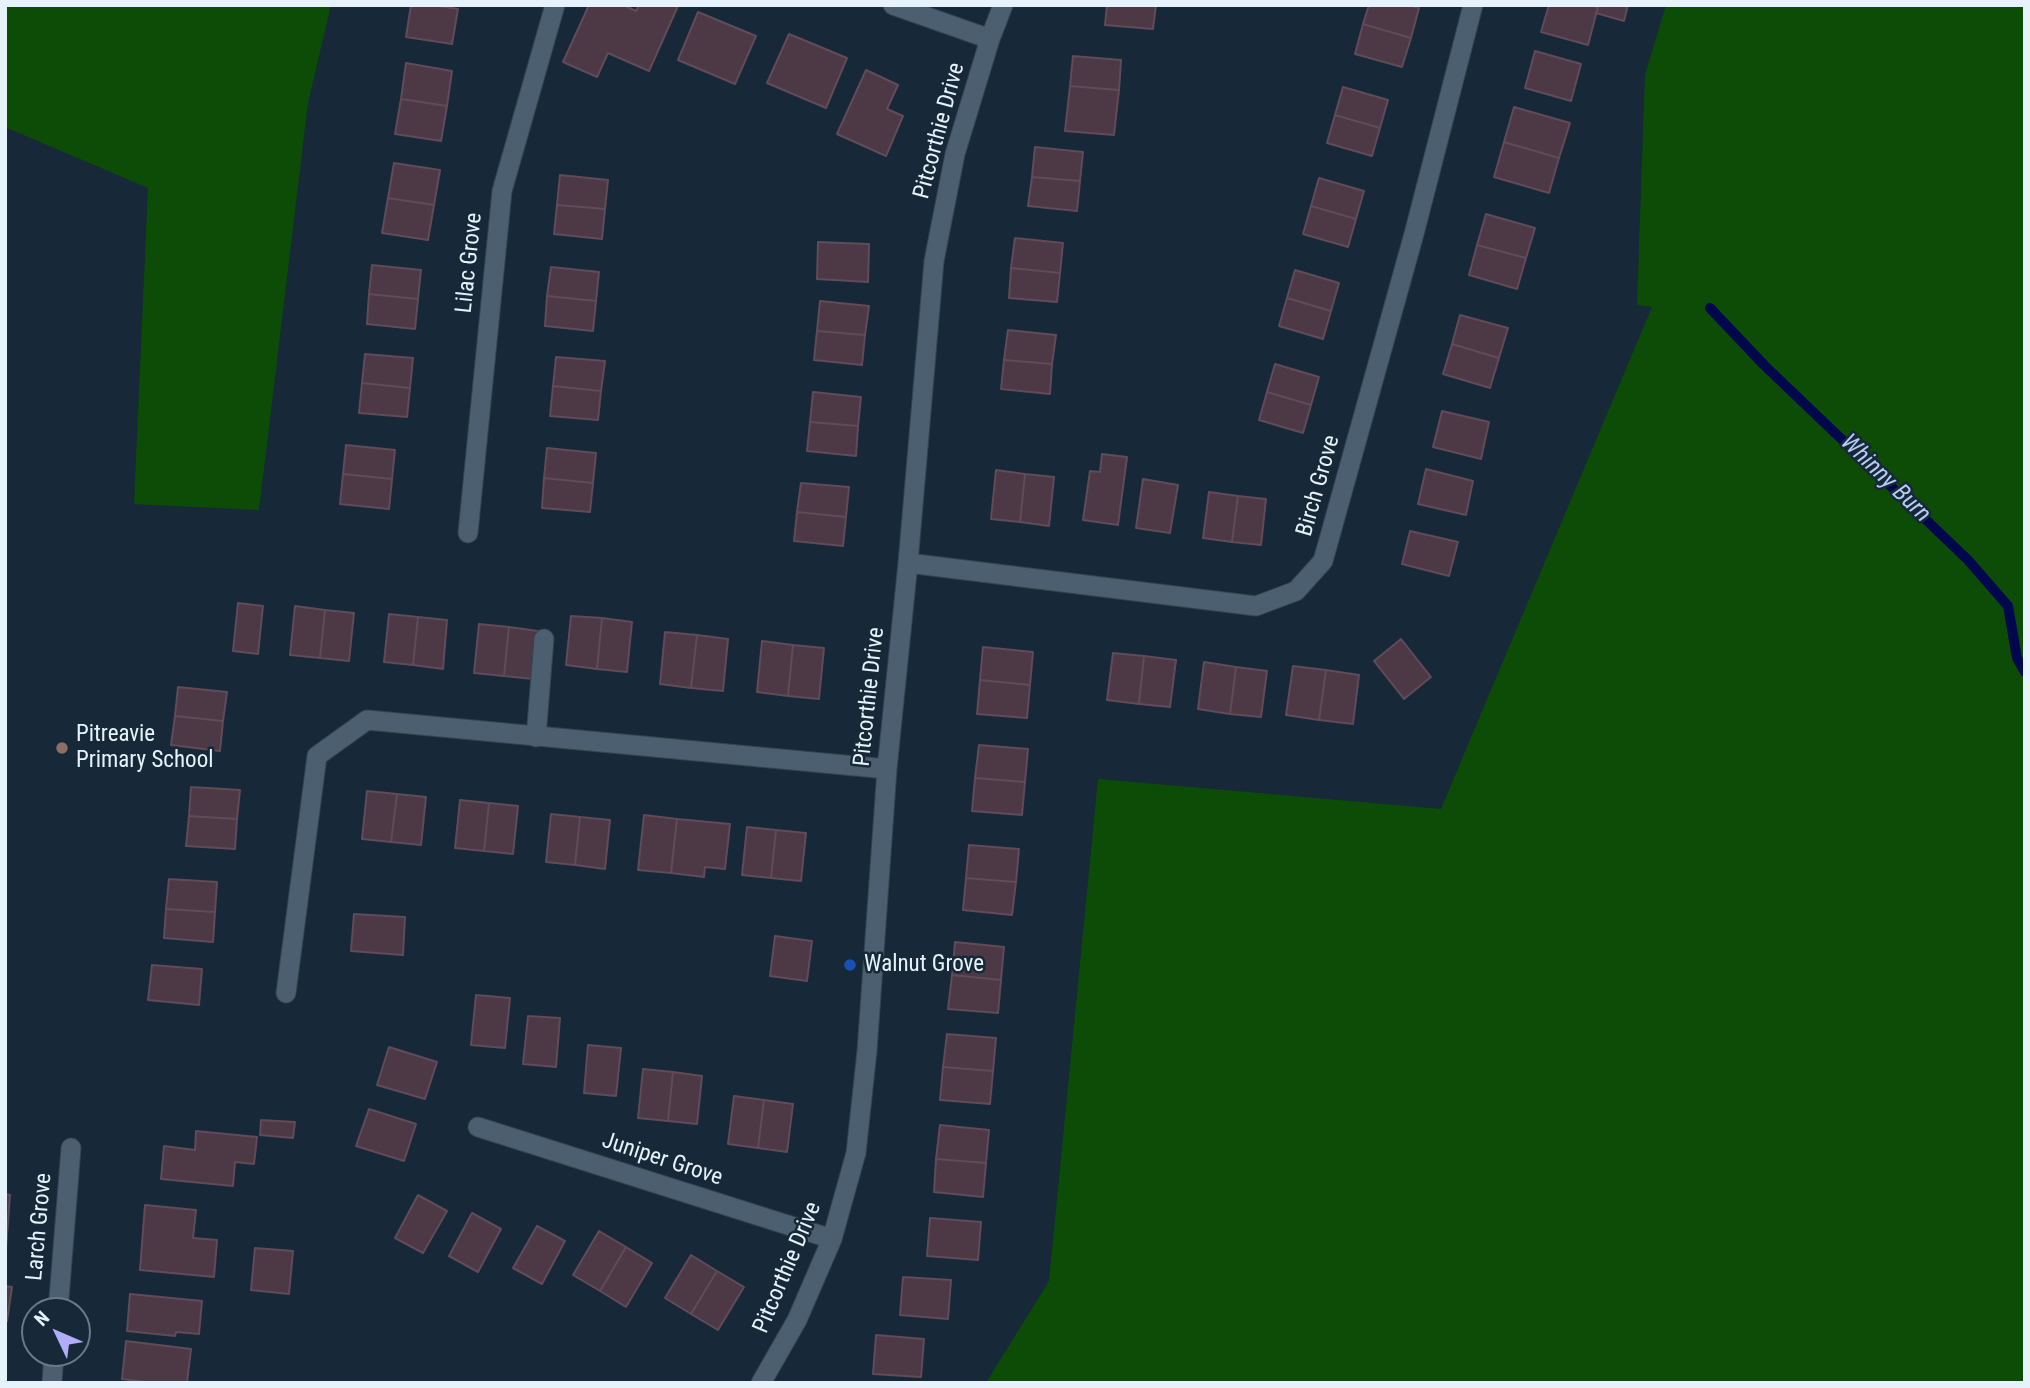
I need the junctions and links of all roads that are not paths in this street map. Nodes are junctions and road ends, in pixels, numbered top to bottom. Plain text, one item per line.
1 (555, 5) edge
2 (893, 5) edge
3 (1003, 5) edge
4 (1473, 5) edge
5 (990, 39) junction
6 (468, 533) dead end
7 (908, 563) junction
8 (544, 639) dead end
9 (536, 737) junction
10 (887, 769) junction
11 (286, 993) dead end
12 (478, 1127) dead end
13 (71, 1148) dead end
14 (832, 1239) junction
15 (59, 1297) edge
16 (761, 1383) edge

1 - 6 street, Lilac Grove
2 - 5 street
3 - 5 street, Pitcorthie Drive
4 - 7 street, Birch Grove
5 - 7 street, Pitcorthie Drive
7 - 10 street, Pitcorthie Drive
8 - 9 street
9 - 10 street
9 - 11 street
10 - 14 street, Pitcorthie Drive
12 - 14 street, Juniper Grove
13 - 15 street, Larch Grove
14 - 16 street, Pitcorthie Drive

